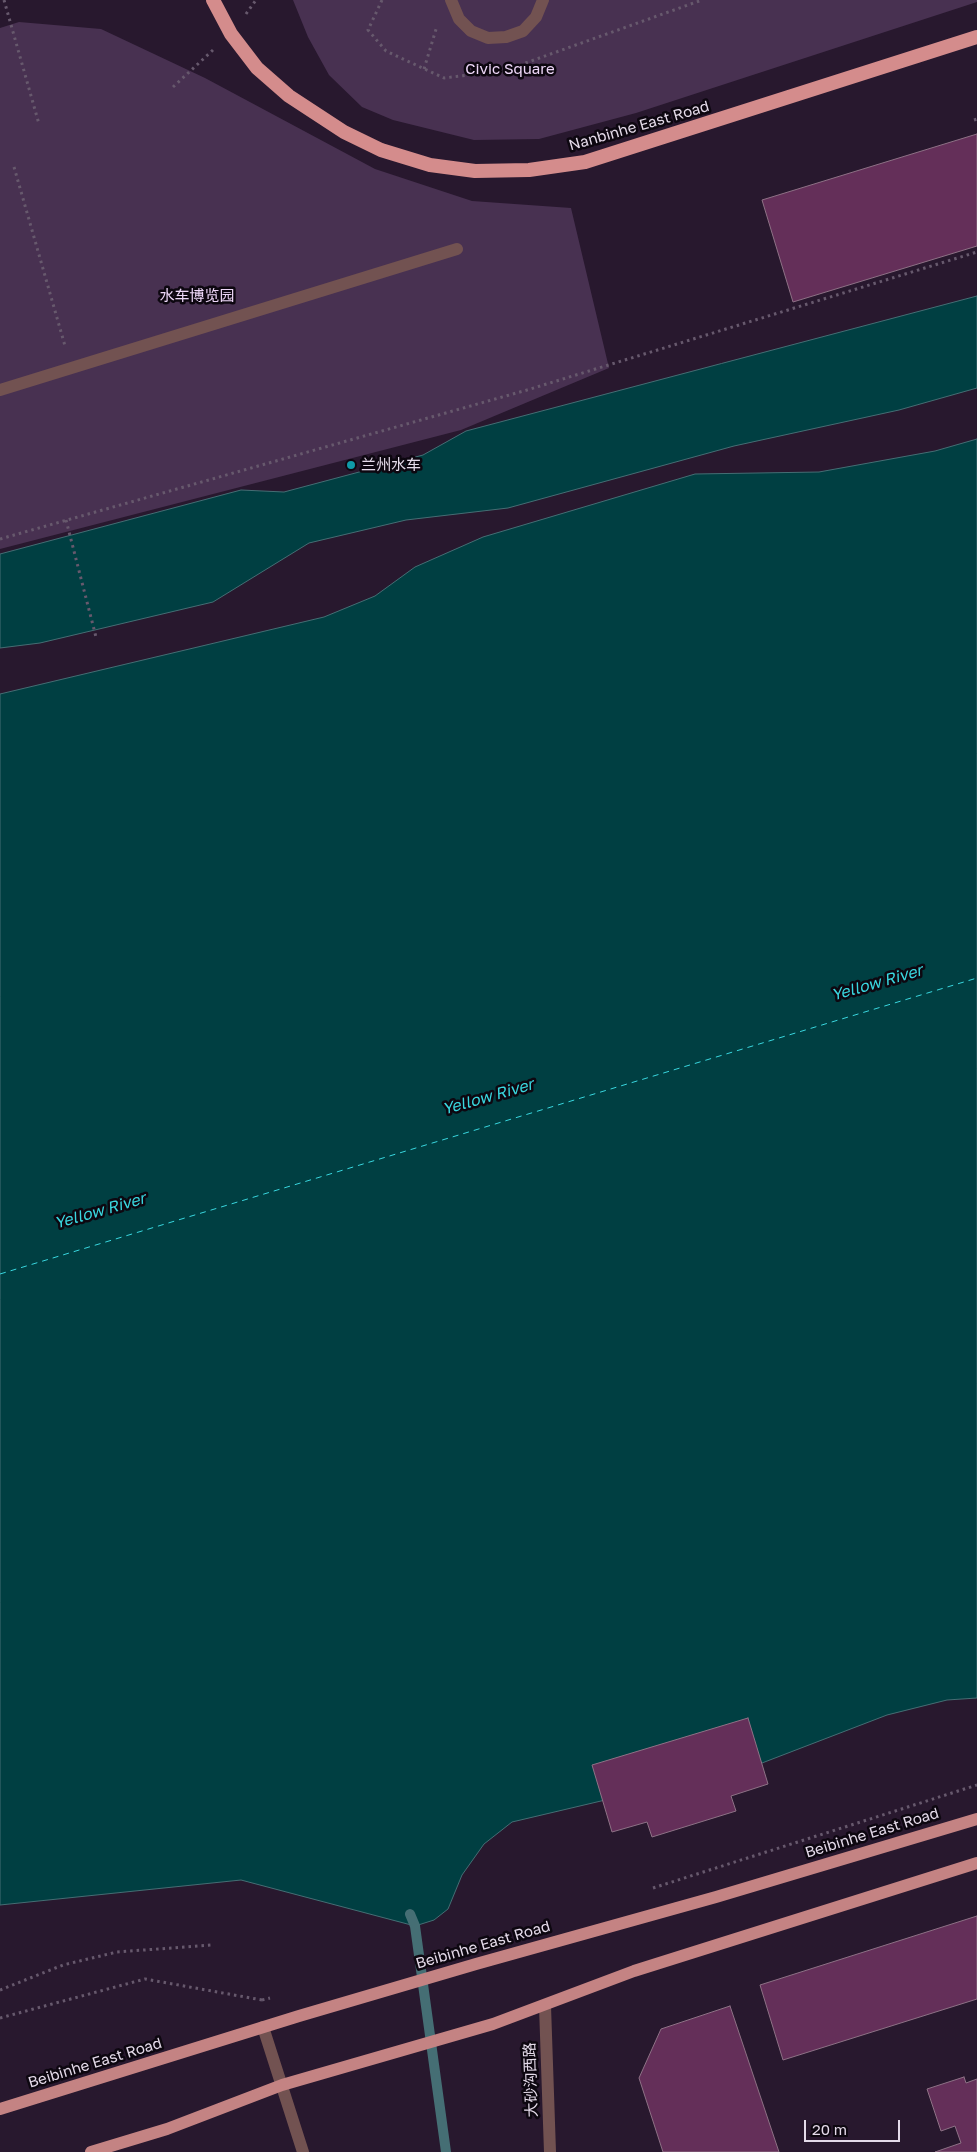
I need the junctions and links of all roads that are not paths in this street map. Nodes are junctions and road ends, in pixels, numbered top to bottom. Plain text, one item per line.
1 (213, 0) edge
2 (543, 0) edge
3 (451, 1) edge
4 (977, 37) edge
5 (457, 249) dead end
6 (0, 390) edge
7 (977, 1819) edge
8 (977, 1863) edge
9 (544, 2006) junction
10 (263, 2027) junction
11 (282, 2085) junction
12 (0, 2109) edge
13 (91, 2152) edge
14 (303, 2152) edge
15 (550, 2152) edge

1 - 4 highway, Nanbinhe East Road
2 - 3 street
5 - 6 street
7 - 10 main road, Beibinhe East Road
8 - 9 main road
9 - 11 main road
9 - 15 street, 大砂沟西路
10 - 11 street
10 - 12 main road, Beibinhe East Road
11 - 13 main road
11 - 14 street

